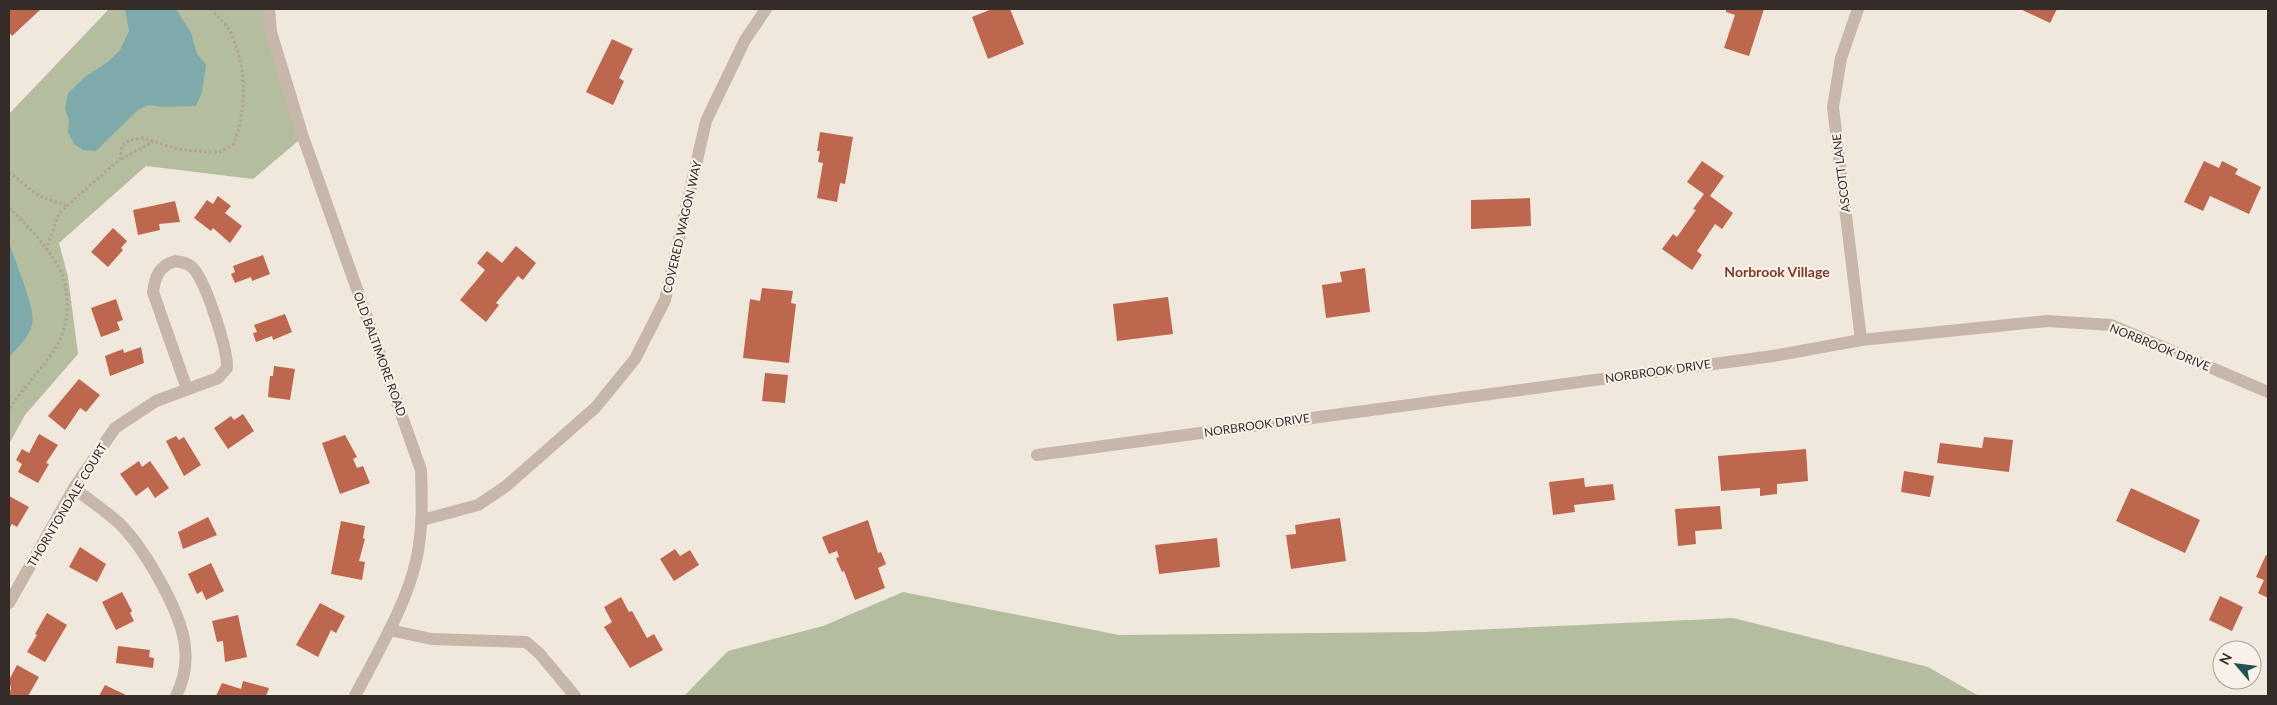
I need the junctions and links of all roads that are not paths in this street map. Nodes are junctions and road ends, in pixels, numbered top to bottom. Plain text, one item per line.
1 (269, 9) edge
2 (766, 9) edge
3 (1858, 9) edge
4 (1861, 340) junction
5 (187, 389) junction
6 (2268, 392) edge
7 (1037, 454) dead end
8 (74, 488) junction
9 (422, 520) junction
10 (9, 603) edge
11 (389, 630) junction
12 (176, 696) edge
13 (355, 696) edge
14 (576, 696) edge

1 - 9 street, OLD BALTIMORE ROAD
2 - 9 street, COVERED WAGON WAY
3 - 4 street, ASCOTT LANE
4 - 6 street, NORBROOK DRIVE
4 - 7 street, NORBROOK DRIVE
5 - 5 street, THORNTONDALE COURT
5 - 8 street, THORNTONDALE COURT
8 - 10 street, THORNTONDALE COURT
8 - 12 street
9 - 11 street, OLD BALTIMORE ROAD
11 - 13 street, OLD BALTIMORE ROAD
11 - 14 street

